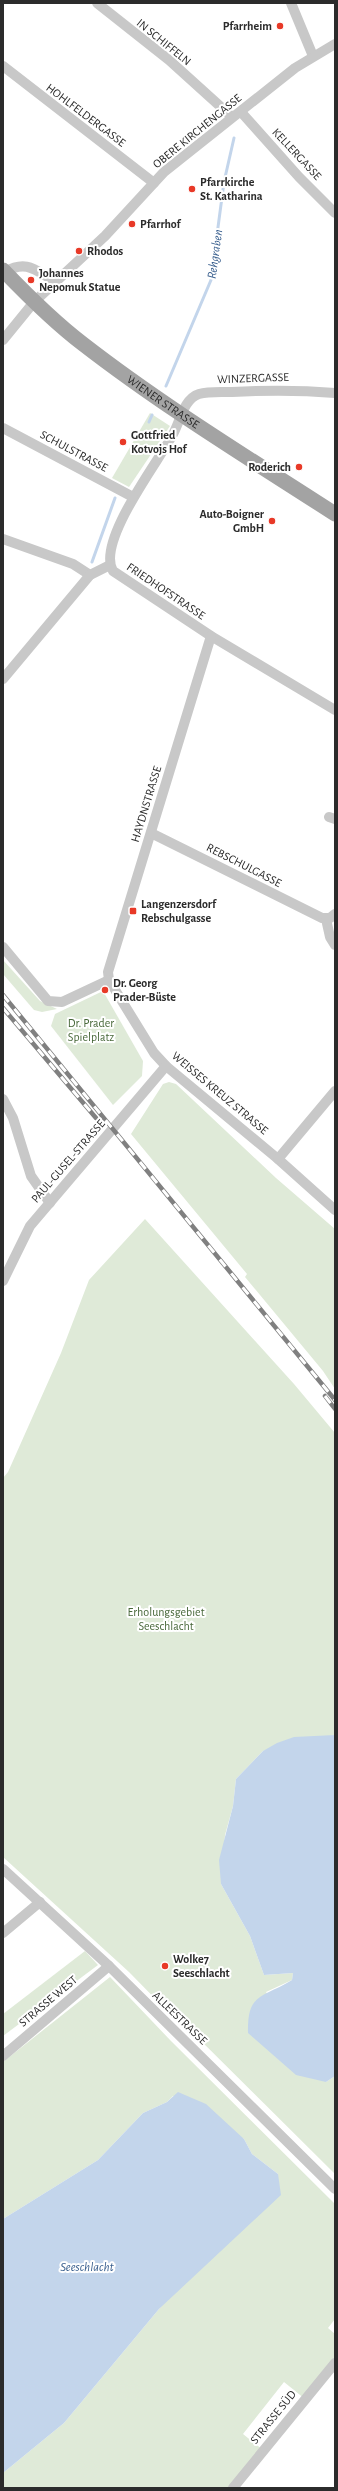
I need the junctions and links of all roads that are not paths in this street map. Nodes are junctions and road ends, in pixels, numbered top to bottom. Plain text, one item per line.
1 (97, 3) edge
2 (291, 3) edge
3 (335, 44) edge
4 (313, 56) junction
5 (3, 66) edge
6 (237, 114) junction
7 (154, 183) junction
8 (335, 213) edge
9 (4, 271) edge
10 (56, 282) junction
11 (34, 302) junction
12 (3, 340) edge
13 (335, 393) edge
14 (182, 414) junction
15 (3, 428) edge
16 (133, 497) junction
17 (335, 514) edge
18 (3, 539) edge
19 (110, 565) junction
20 (90, 575) junction
21 (210, 636) junction
22 (3, 679) edge
23 (335, 710) edge
24 (151, 833) junction
25 (335, 914) edge
26 (326, 919) junction
27 (335, 945) edge
28 (3, 947) edge
29 (108, 980) junction
30 (166, 1066) junction
31 (335, 1091) edge
32 (3, 1099) edge
33 (278, 1159) junction
34 (50, 1203) junction
35 (335, 1210) edge
36 (6, 1264) edge
37 (3, 1281) edge
38 (3, 1869) edge
39 (40, 1902) junction
40 (3, 1933) edge
41 (109, 1966) junction
42 (3, 2056) edge
43 (335, 2189) edge
44 (335, 2363) edge
45 (233, 2488) edge

1 - 6 street, IN SCHIFFELN
2 - 4 street
3 - 4 street, OBERE KIRCHENGASSE
4 - 6 street, OBERE KIRCHENGASSE
5 - 7 street, HOHLFELDERGASSE
6 - 7 street, OBERE KIRCHENGASSE
6 - 8 street, KELLERGASSE
7 - 10 street, OBERE KIRCHENGASSE
9 - 10 street, WIENER STRASSE
9 - 11 main road, WIENER STRASSE
10 - 11 street, OBERE KIRCHENGASSE
11 - 12 street, OBERE KIRCHENGASSE
11 - 14 main road, WIENER STRASSE
13 - 14 street, WINZERGASSE
14 - 16 street, FRIEDHOFSTRASSE
14 - 17 main road, WIENER STRASSE
15 - 16 street, SCHULSTRASSE
16 - 19 street, FRIEDHOFSTRASSE
18 - 20 street
19 - 20 street
19 - 21 street, FRIEDHOFSTRASSE
20 - 22 street
21 - 23 street, FRIEDHOFSTRASSE
21 - 24 street, HAYDNSTRASSE
24 - 26 street, REBSCHULGASSE
24 - 29 street, HAYDNSTRASSE
25 - 26 street
26 - 27 street
28 - 29 street
29 - 30 street, WEISSES KREUZ STRASSE
30 - 33 street, WEISSES KREUZ STRASSE
30 - 34 street, PAUL-GUSEL-STRASSE
31 - 33 street
32 - 34 street
33 - 35 street, WEISSES KREUZ STRASSE
34 - 36 street, PAUL-GUSEL-STRASSE
36 - 37 street, PAUL-GUSEL-STRASSE
38 - 39 street, ALLEESTRASSE
39 - 40 street
39 - 41 street, ALLEESTRASSE
41 - 42 street, STRASSE WEST
41 - 43 street, ALLEESTRASSE
44 - 45 street, STRASSE SÜD

